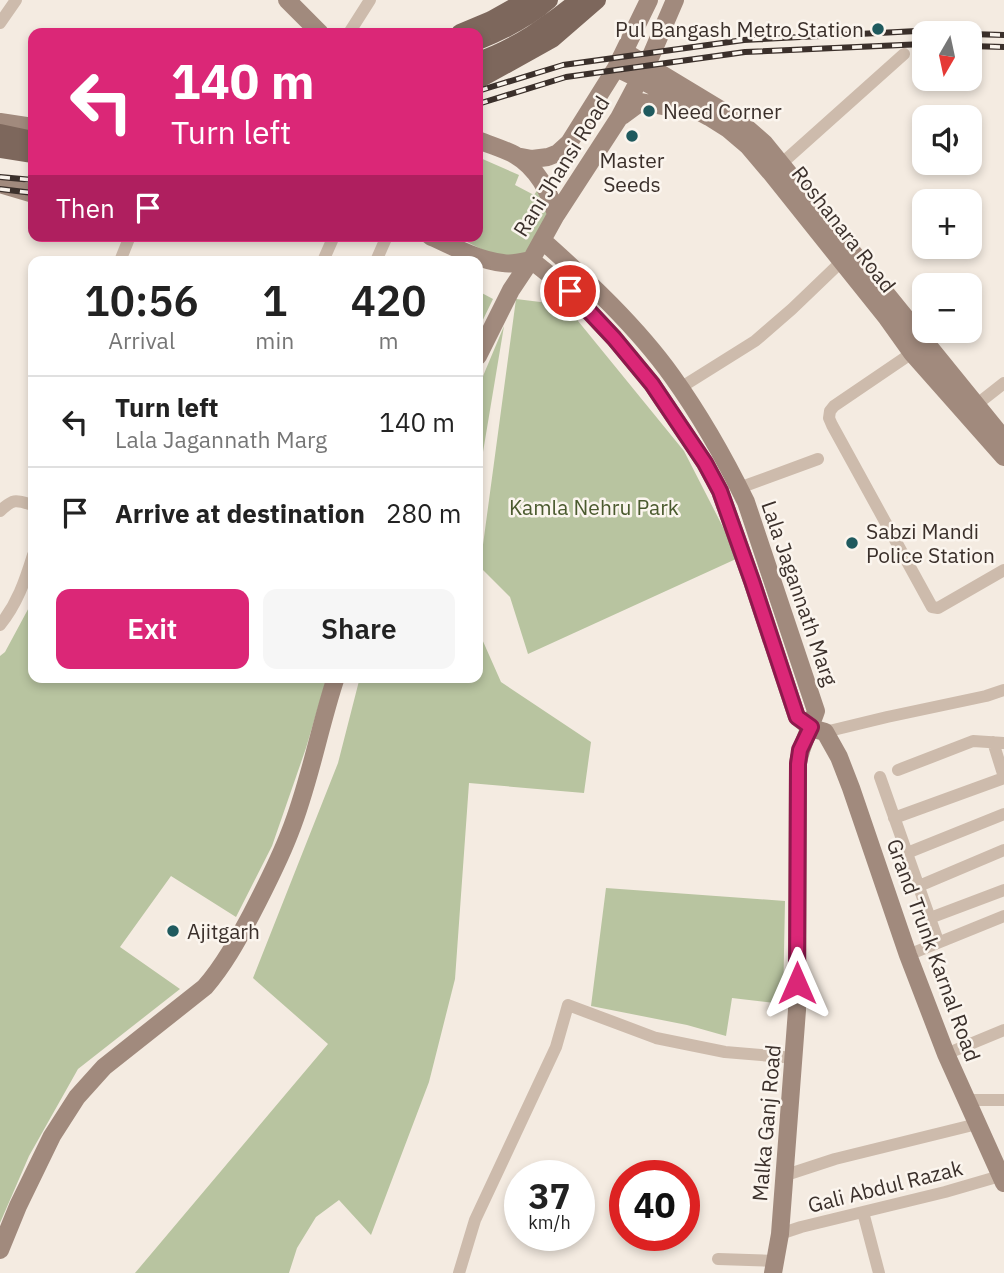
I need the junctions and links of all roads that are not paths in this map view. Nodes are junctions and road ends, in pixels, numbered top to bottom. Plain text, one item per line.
1 (16, 0) edge
2 (287, 0) edge
3 (370, 0) edge
4 (527, 0) edge
5 (549, 0) edge
6 (579, 0) edge
7 (597, 0) edge
8 (649, 0) edge
9 (675, 0) edge
10 (0, 23) edge
11 (313, 28) edge
12 (352, 28) edge
13 (472, 28) edge
14 (483, 39) edge
15 (904, 54) dead end
16 (483, 59) edge
17 (621, 60) junction
18 (644, 72) junction
19 (483, 76) edge
20 (696, 109) junction
21 (619, 118) junction
22 (0, 122) edge
23 (28, 126) edge
24 (0, 134) edge
25 (28, 139) edge
26 (483, 142) edge
27 (0, 149) edge
28 (28, 153) edge
29 (516, 156) junction
30 (781, 164) junction
31 (0, 184) edge
32 (28, 192) edge
33 (556, 215) junction
34 (542, 240) junction
35 (443, 242) edge
36 (478, 256) edge
37 (483, 257) edge
38 (531, 260) junction
39 (841, 262) junction
40 (503, 264) junction
41 (511, 290) junction
42 (483, 346) edge
43 (912, 353) junction
44 (1004, 383) edge
45 (680, 388) junction
46 (976, 405) junction
47 (1002, 446) edge
48 (818, 458) dead end
49 (735, 480) junction
50 (715, 482) junction
51 (28, 504) edge
52 (0, 511) edge
53 (28, 570) edge
54 (1004, 570) edge
55 (0, 625) edge
56 (334, 683) edge
57 (1004, 690) edge
58 (818, 730) junction
59 (998, 743) edge
60 (898, 770) dead end
61 (880, 777) dead end
62 (1004, 778) edge
63 (1004, 814) edge
64 (894, 818) junction
65 (1004, 850) edge
66 (907, 853) junction
67 (919, 886) junction
68 (1004, 890) edge
69 (1004, 916) edge
70 (930, 918) junction
71 (938, 941) junction
72 (908, 955) junction
73 (1004, 1030) edge
74 (946, 1054) junction
75 (795, 1058) junction
76 (965, 1100) junction
77 (1004, 1100) edge
78 (977, 1124) junction
79 (783, 1176) junction
80 (1002, 1180) edge
81 (863, 1212) junction
82 (779, 1234) junction
83 (0, 1250) edge
84 (718, 1259) dead end
85 (774, 1267) edge
86 (879, 1271) edge
87 (459, 1273) edge

1 - 10 street
2 - 11 street
3 - 12 street
4 - 13 main road
5 - 14 main road
6 - 16 main road
7 - 19 main road
8 - 17 street, Rani Jhansi Road
9 - 18 street, Rani Jhansi Road
15 - 30 street
17 - 18 street, Roshanara Road
17 - 29 street, Rani Jhansi Road
18 - 20 street, Roshanara Road
18 - 21 street, Rani Jhansi Road
18 - 30 street, Roshanara Road
20 - 21 street
20 - 39 street, Roshanara Road
21 - 33 street, Rani Jhansi Road
22 - 23 street
24 - 25 main road
26 - 29 street
27 - 28 main road
29 - 33 street
30 - 46 street, Roshanara Road
31 - 32 street
33 - 34 street, Rani Jhansi Road
34 - 38 street, Rani Jhansi Road
34 - 45 street, Lala Jagannath Marg
35 - 36 street, Rani Jhansi Road
37 - 40 street, Rani Jhansi Road
38 - 40 street, Rani Jhansi Road
38 - 41 street
38 - 50 street, Lala Jagannath Marg
39 - 43 street, Roshanara Road
39 - 45 street
40 - 41 street
41 - 42 street
43 - 47 street, Roshanara Road
43 - 54 street
44 - 46 street
45 - 49 street, Lala Jagannath Marg
46 - 47 street, Roshanara Road
48 - 49 street
49 - 50 street
49 - 58 street, Lala Jagannath Marg
50 - 58 street, Lala Jagannath Marg
51 - 52 street
53 - 55 street
56 - 83 street
57 - 58 street
58 - 72 street, Grand Trunk Karnal Road
58 - 75 street, Malka Ganj Road
59 - 60 street
59 - 62 street
61 - 64 street
62 - 64 street
63 - 66 street
64 - 66 street
65 - 67 street
66 - 67 street
67 - 70 street
68 - 70 street
69 - 71 street
70 - 71 street
71 - 72 street
72 - 74 street, Grand Trunk Karnal Road
73 - 74 street
74 - 76 street, Grand Trunk Karnal Road
75 - 79 street, Malka Ganj Road
75 - 87 street
76 - 77 street
76 - 78 street, Grand Trunk Karnal Road
78 - 79 street
78 - 80 street, Grand Trunk Karnal Road
79 - 82 street, Malka Ganj Road
80 - 81 street, Gali Abdul Razak
81 - 82 street, Gali Abdul Razak
81 - 86 street
82 - 85 street, Malka Ganj Road
84 - 85 street

